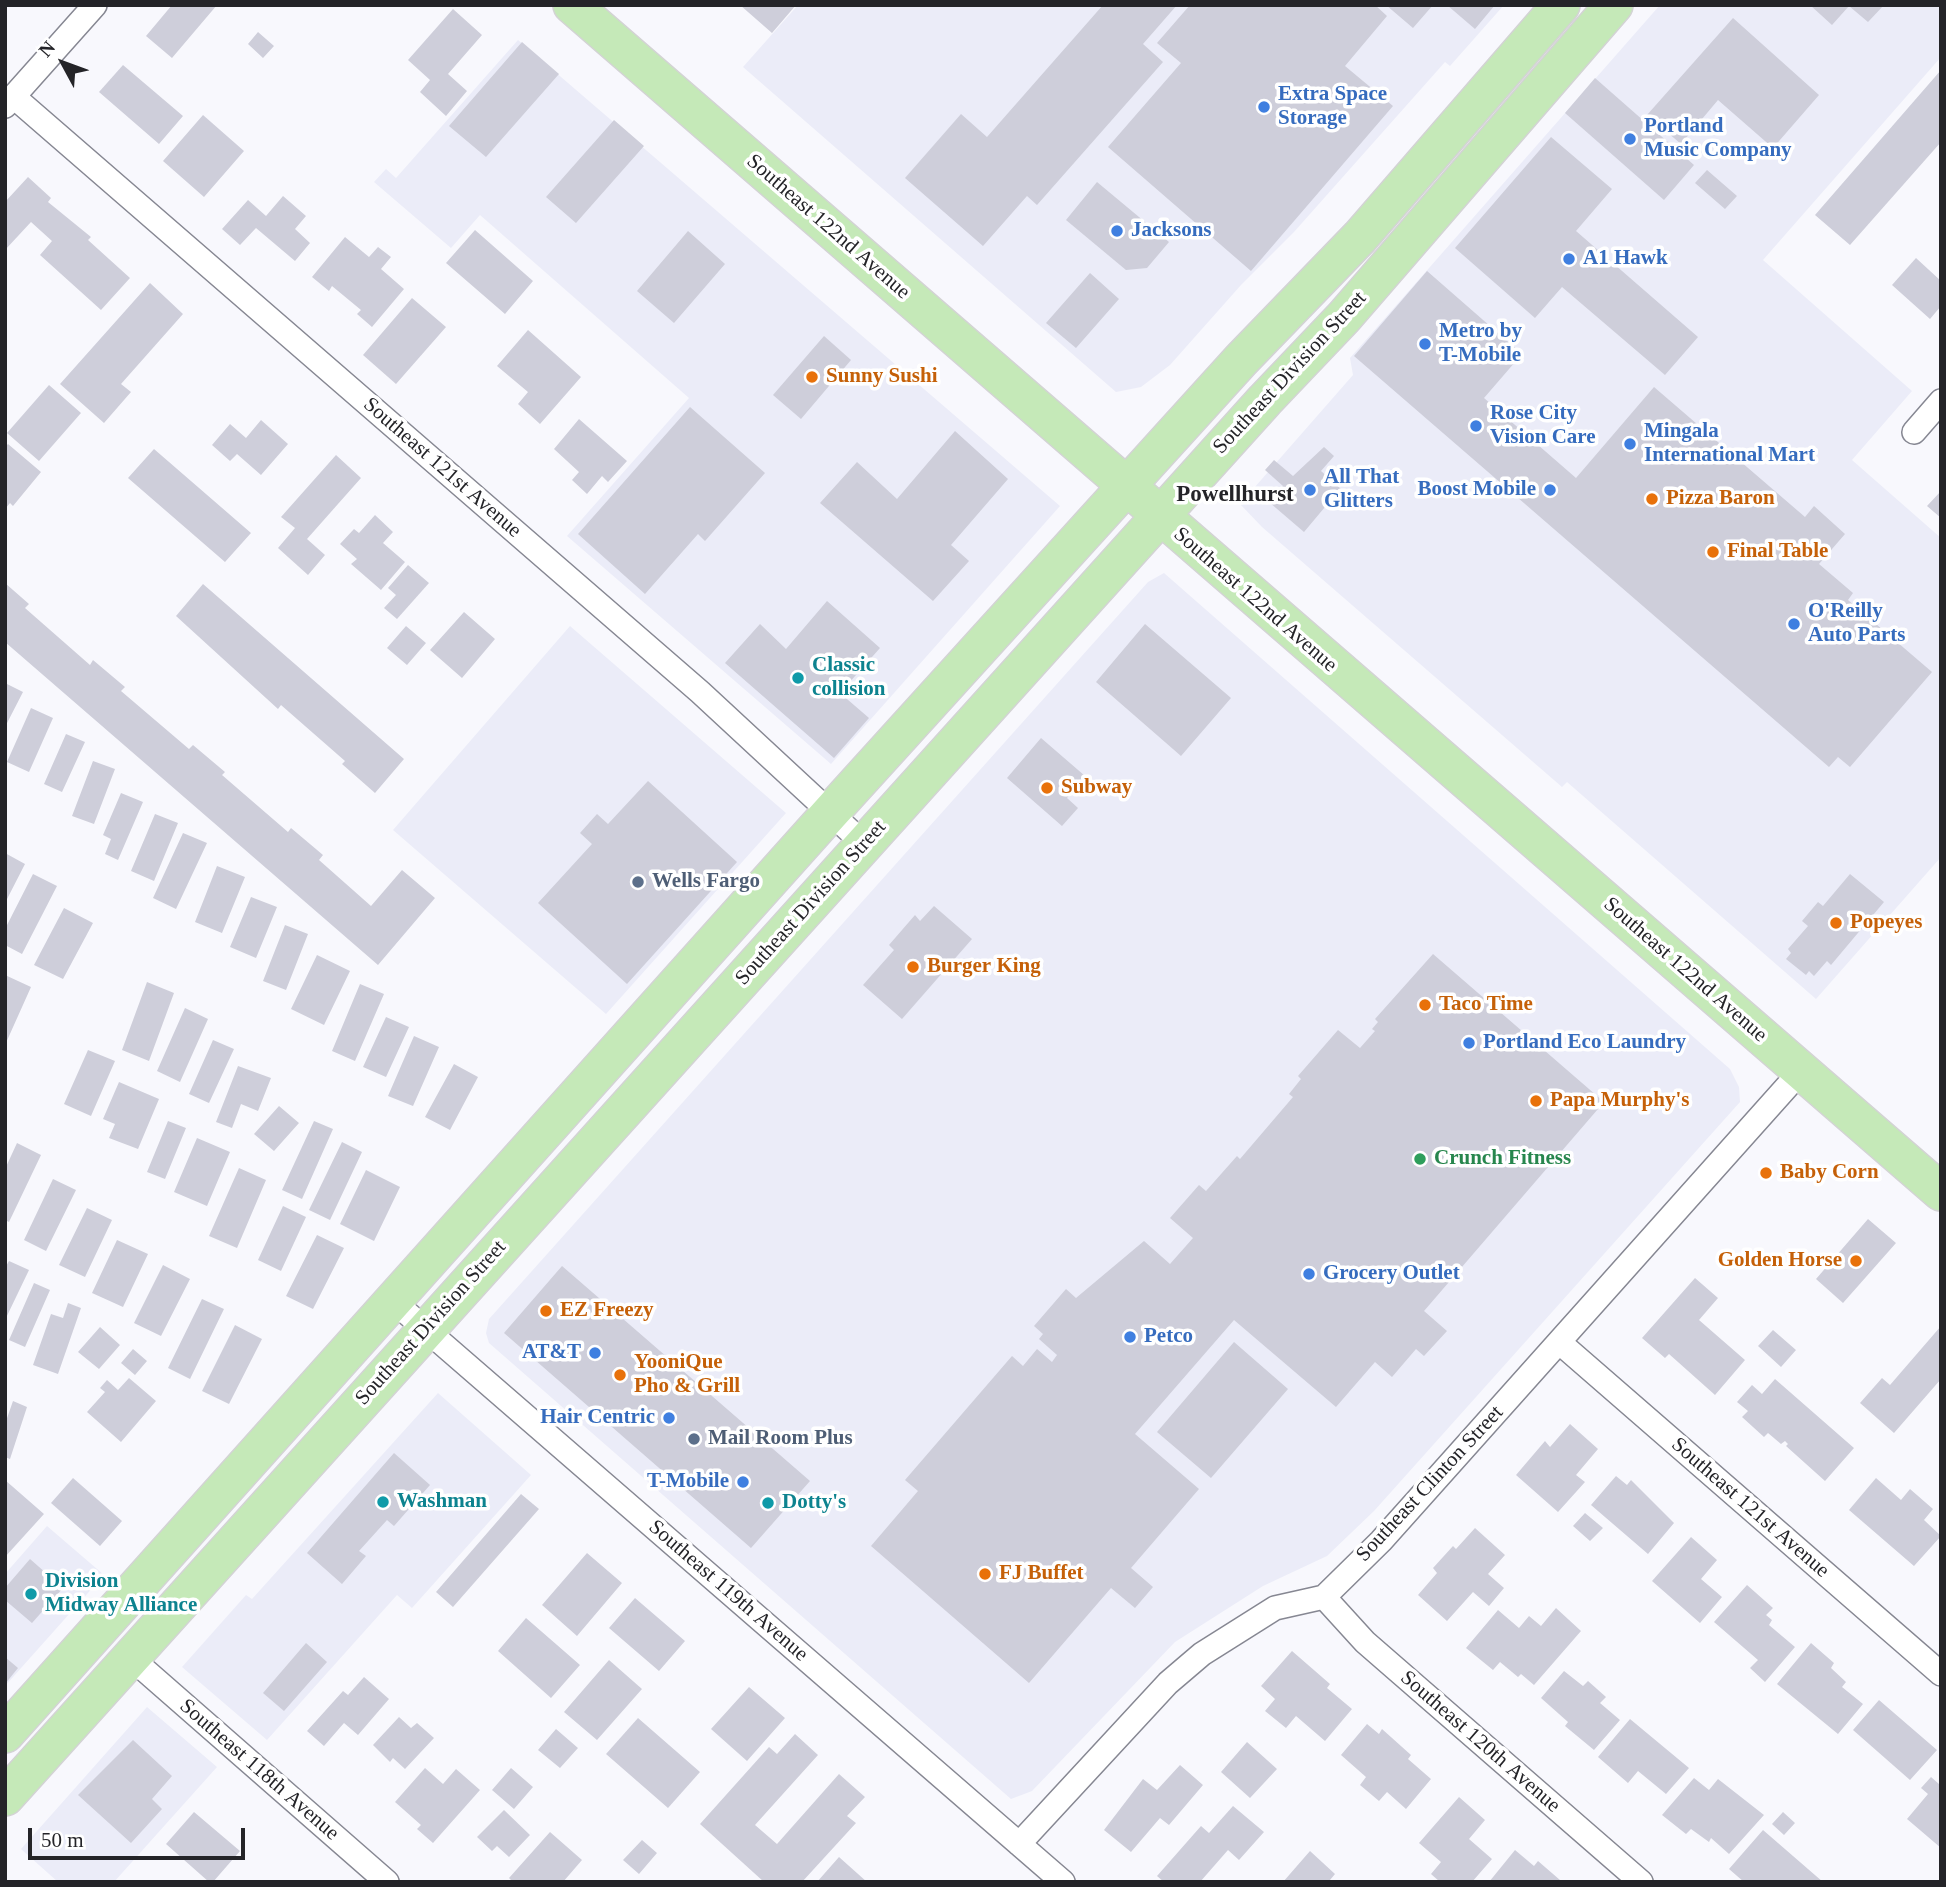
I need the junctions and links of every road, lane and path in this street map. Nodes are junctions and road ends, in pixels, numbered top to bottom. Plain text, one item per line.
1 (95, 5) edge
2 (572, 5) edge
3 (1561, 5) edge
4 (1614, 5) edge
5 (1593, 20) edge
6 (9, 102) edge
7 (1941, 401) edge
8 (1914, 432) dead end
9 (1128, 488) junction
10 (1160, 517) junction
11 (830, 813) junction
12 (864, 844) junction
13 (1801, 1071) junction
14 (1941, 1192) edge
15 (394, 1301) junction
16 (426, 1329) junction
17 (1559, 1342) junction
18 (320, 1383) junction
19 (249, 1526) junction
20 (1324, 1597) junction
21 (131, 1658) junction
22 (1941, 1674) edge
23 (5, 1734) edge
24 (5, 1797) edge
25 (1019, 1844) junction
26 (387, 1882) edge
27 (1063, 1882) edge
28 (1641, 1882) edge

1 - 6 street
2 - 9 main road, Southeast 122nd Avenue
3 - 9 main road, Southeast Division Street
4 - 5 main road, Southeast Division Street
5 - 10 main road, Southeast Division Street
6 - 11 street, Southeast 121st Avenue
7 - 8 street
9 - 10 main road, Southeast 122nd Avenue
9 - 11 main road, Southeast Division Street
10 - 12 main road, Southeast Division Street
10 - 13 main road, Southeast 122nd Avenue
11 - 12 street, Southeast 121st Avenue
11 - 15 main road, Southeast Division Street
12 - 16 main road, Southeast Division Street
13 - 14 main road, Southeast 122nd Avenue
13 - 17 street, Southeast Clinton Street
15 - 16 street, Southeast 119th Avenue
15 - 18 main road, Southeast Division Street
16 - 19 main road, Southeast Division Street
16 - 25 street, Southeast 119th Avenue
17 - 20 street, Southeast Clinton Street
17 - 22 street, Southeast 121st Avenue
18 - 19 main road
18 - 23 main road, Southeast Division Street
19 - 21 main road, Southeast Division Street
20 - 25 street
20 - 28 street, Southeast 120th Avenue
21 - 24 main road, Southeast Division Street
21 - 26 street, Southeast 118th Avenue
25 - 27 street, Southeast 119th Avenue

